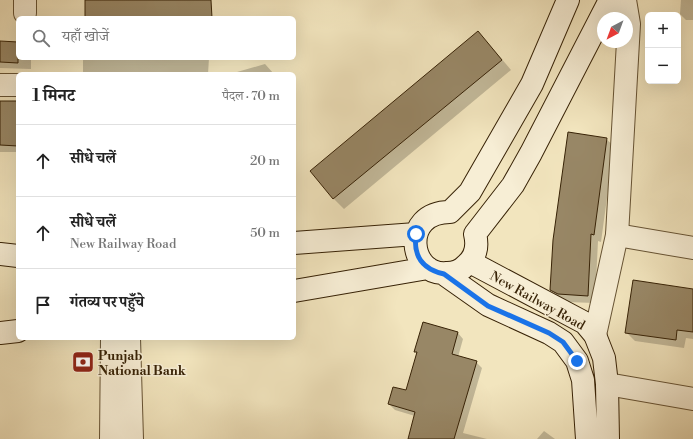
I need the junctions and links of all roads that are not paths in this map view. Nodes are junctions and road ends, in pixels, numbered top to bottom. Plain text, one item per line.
1 (568, 0) edge
2 (610, 0) edge
3 (625, 0) edge
4 (16, 85) edge
5 (0, 86) edge
6 (416, 234) junction
7 (617, 235) junction
8 (296, 243) edge
9 (693, 248) edge
10 (0, 254) edge
11 (16, 256) edge
12 (470, 262) junction
13 (436, 271) junction
14 (296, 291) edge
15 (16, 331) edge
16 (0, 333) edge
17 (596, 335) junction
18 (112, 340) edge
19 (129, 340) edge
20 (607, 384) junction
21 (693, 399) edge
22 (111, 439) edge
23 (132, 439) edge
24 (587, 439) edge
25 (608, 439) edge

1 - 6 main road
2 - 12 main road
3 - 7 main road
4 - 5 main road
6 - 8 main road
6 - 13 main road, New Railway Road
7 - 9 main road
7 - 17 main road
10 - 11 main road
12 - 13 main road
12 - 17 main road, New Railway Road
13 - 14 main road
13 - 24 main road, New Railway Road
15 - 16 main road
17 - 20 main road, New Railway Road
18 - 22 main road
19 - 23 main road
20 - 21 main road
20 - 25 main road, New Railway Road

